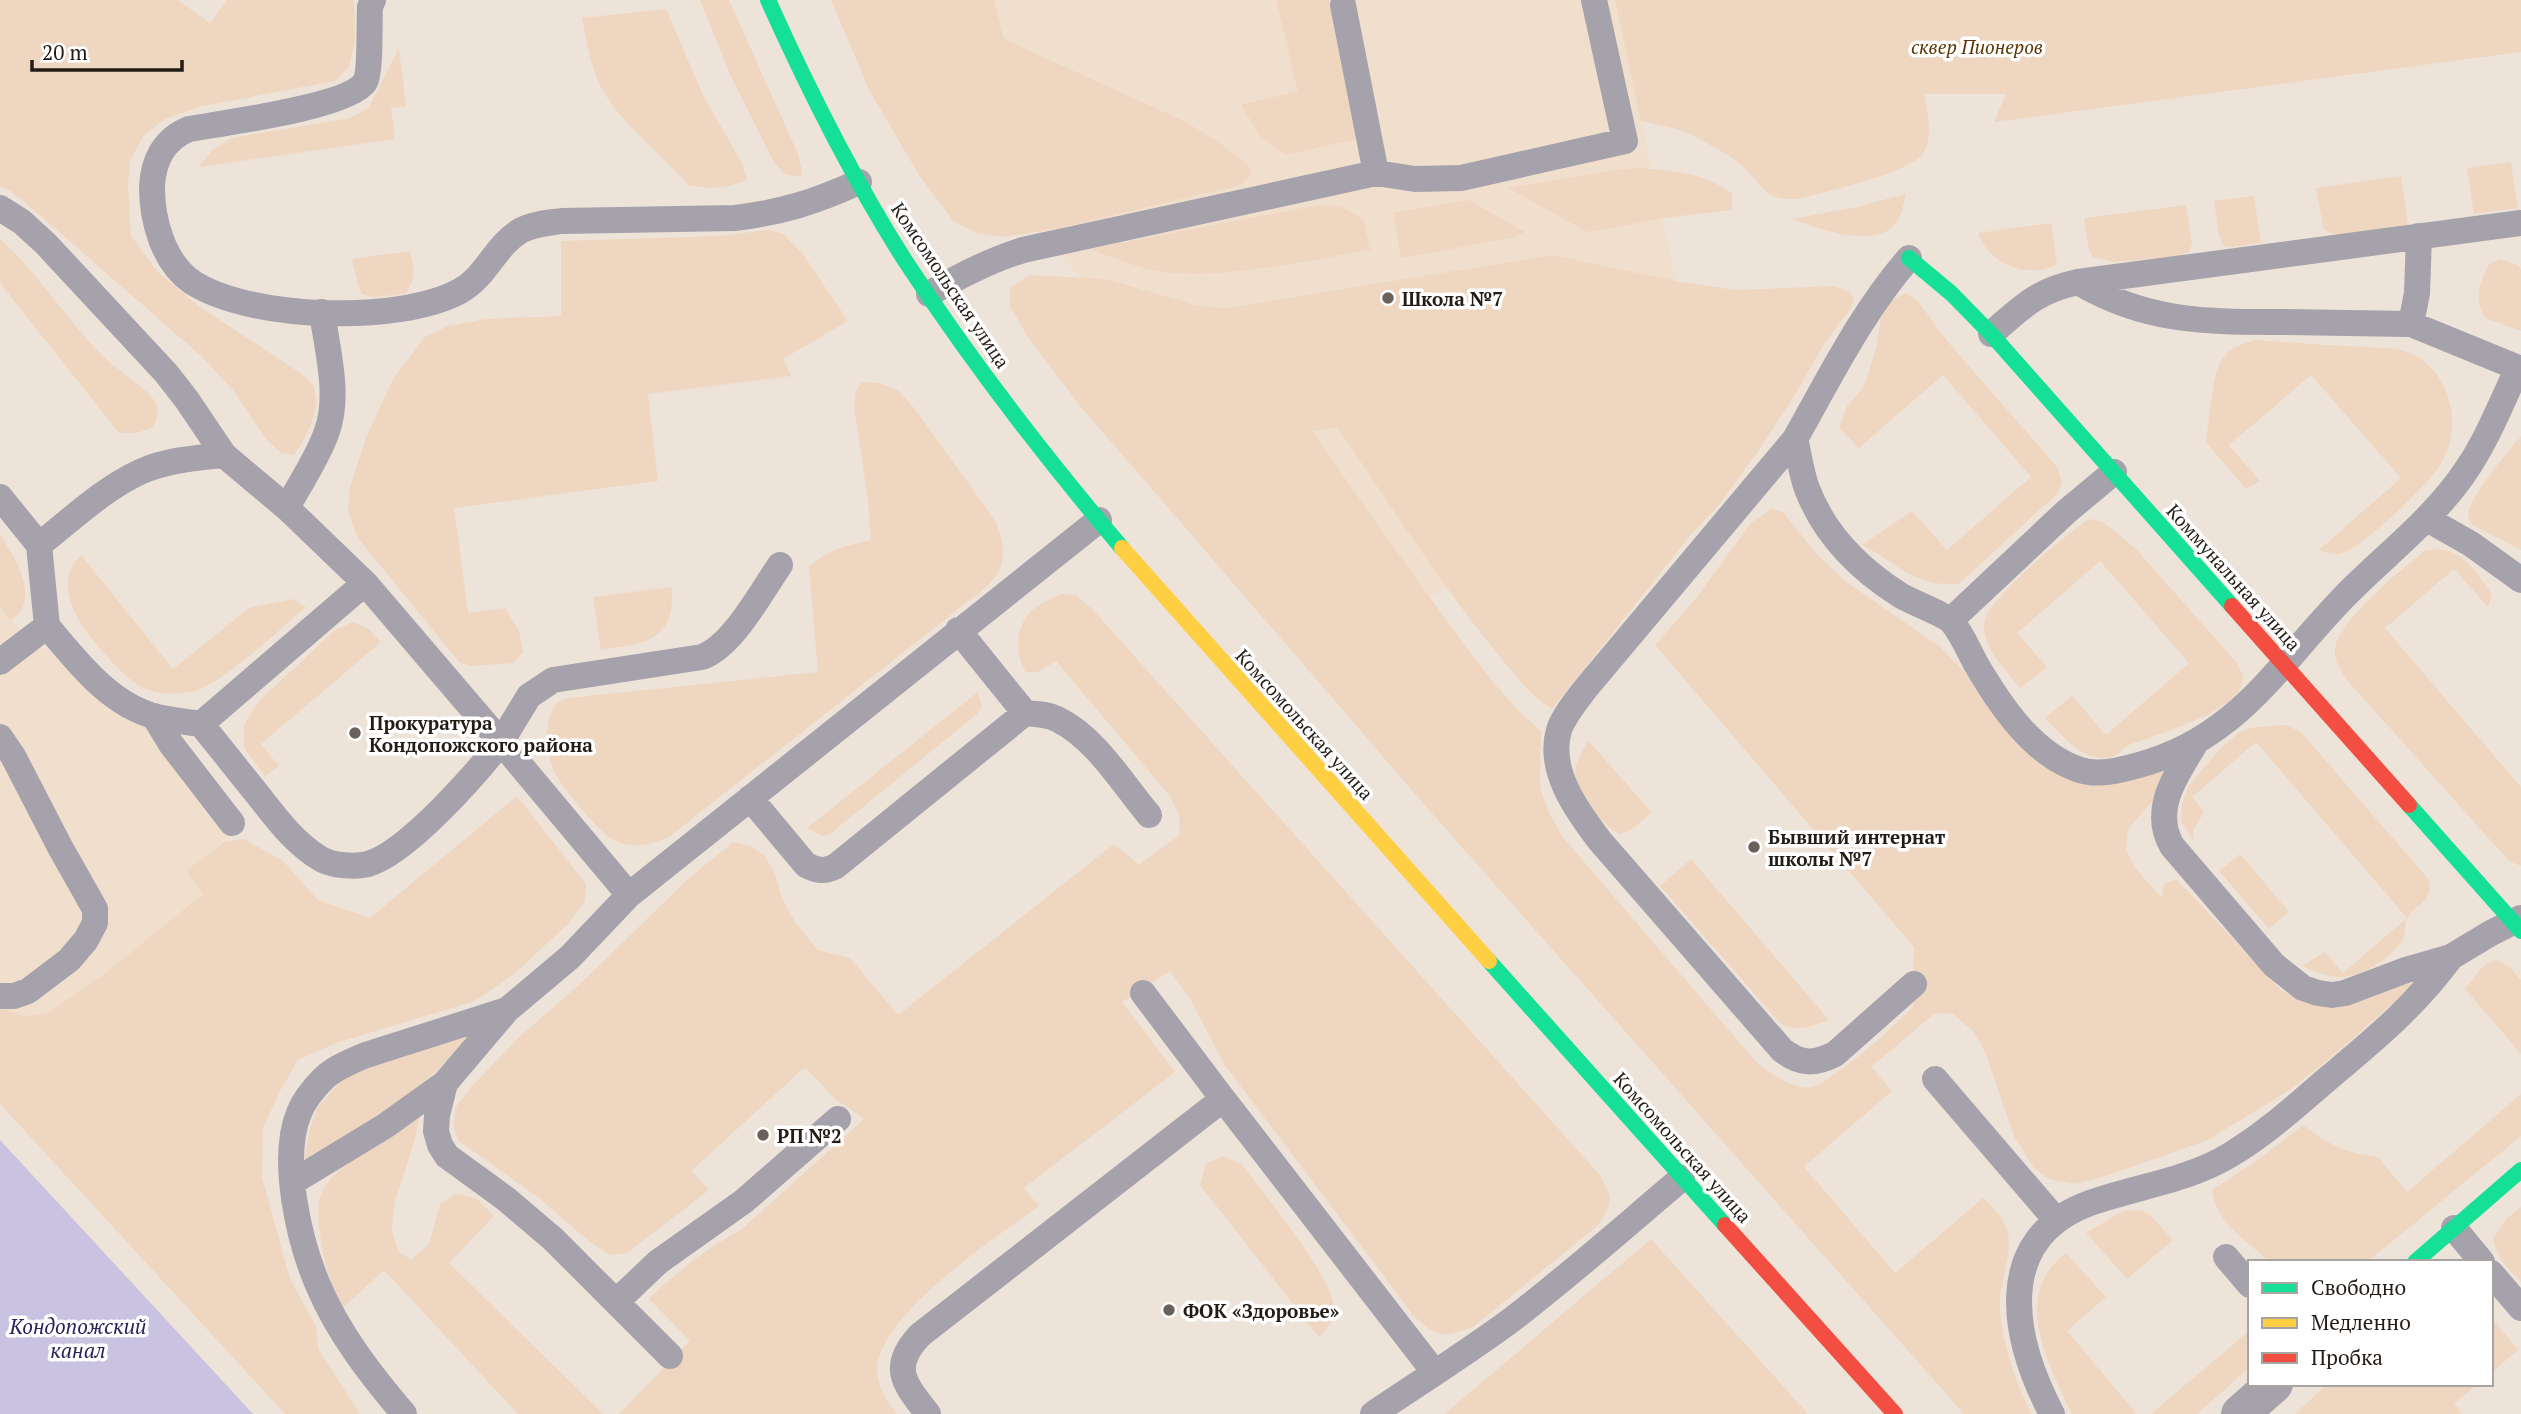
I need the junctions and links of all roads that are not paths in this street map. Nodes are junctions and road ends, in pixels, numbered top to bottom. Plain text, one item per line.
1 (373, 0) edge
2 (768, 0) edge
3 (1594, 0) edge
4 (1343, 5) dead end
5 (1376, 173) junction
6 (859, 182) junction
7 (0, 208) edge
8 (2521, 223) edge
9 (2418, 236) junction
10 (1909, 258) joint
11 (2078, 282) junction
12 (929, 294) junction
13 (322, 312) junction
14 (2411, 324) junction
15 (1991, 334) junction
16 (2519, 368) edge
17 (1795, 439) junction
18 (224, 455) junction
19 (2114, 472) junction
20 (0, 497) edge
21 (287, 508) junction
22 (2427, 519) junction
23 (1100, 520) junction
24 (39, 545) junction
25 (780, 565) dead end
26 (2521, 580) edge
27 (365, 583) junction
28 (1951, 620) junction
29 (47, 626) junction
30 (958, 630) junction
31 (0, 662) edge
32 (2285, 665) junction
33 (1025, 713) junction
34 (154, 716) junction
35 (201, 724) junction
36 (0, 737) edge
37 (501, 742) junction
38 (2195, 744) junction
39 (750, 798) junction
40 (1149, 815) dead end
41 (232, 823) dead end
42 (629, 895) junction
43 (2518, 924) edge
44 (2451, 957) junction
45 (1914, 984) dead end
46 (1143, 993) dead end
47 (0, 996) edge
48 (507, 1010) junction
49 (1935, 1079) dead end
50 (445, 1083) junction
51 (1223, 1099) junction
52 (838, 1118) dead end
53 (2521, 1170) edge
54 (1682, 1178) junction
55 (293, 1182) junction
56 (2056, 1220) junction
57 (2454, 1228) junction
58 (2225, 1257) dead end
59 (2417, 1260) edge
60 (2480, 1260) edge
61 (2493, 1275) edge
62 (2248, 1283) edge
63 (616, 1302) junction
64 (2521, 1308) edge
65 (670, 1356) dead end
66 (1435, 1373) junction
67 (2272, 1386) edge
68 (404, 1414) edge
69 (928, 1414) edge
70 (1373, 1414) edge
71 (1895, 1414) edge
72 (2052, 1414) edge
73 (2240, 1414) edge

1 - 13 lane
2 - 6 street, Комсомольская улица
3 - 5 lane
4 - 5 lane
5 - 12 lane
6 - 12 street, Комсомольская улица
6 - 13 lane
7 - 18 lane
8 - 9 lane
9 - 11 lane
9 - 14 lane
10 - 15 street, Коммунальная улица
10 - 17 lane
11 - 14 lane
11 - 15 lane
12 - 23 street, Комсомольская улица
13 - 21 lane
14 - 16 lane
15 - 19 street, Коммунальная улица
16 - 22 lane
17 - 28 lane
17 - 45 lane
18 - 21 lane
18 - 24 lane
19 - 28 lane
19 - 32 street, Коммунальная улица
20 - 24 lane
21 - 27 lane
22 - 26 lane
22 - 32 lane
23 - 30 lane
23 - 54 street, Комсомольская улица
24 - 29 lane
25 - 37 lane
27 - 35 lane
27 - 37 lane
28 - 38 lane
29 - 31 lane
29 - 34 lane
30 - 33 lane
30 - 39 lane
32 - 38 lane
32 - 43 street, Коммунальная улица
33 - 39 lane
33 - 40 lane
34 - 35 lane
34 - 41 lane
35 - 37 lane
36 - 47 lane
37 - 42 lane
38 - 44 lane
39 - 42 lane
42 - 48 lane
43 - 44 lane
44 - 56 lane
46 - 51 lane
48 - 50 lane
48 - 55 lane
49 - 56 lane
50 - 55 lane
50 - 63 lane
51 - 66 lane
51 - 69 lane
52 - 63 lane
53 - 57 street
54 - 66 lane
54 - 71 street, Комсомольская улица
55 - 68 lane
56 - 72 lane
57 - 59 street
57 - 60 lane
58 - 62 lane
61 - 64 lane
63 - 65 lane
66 - 70 lane
67 - 73 street

